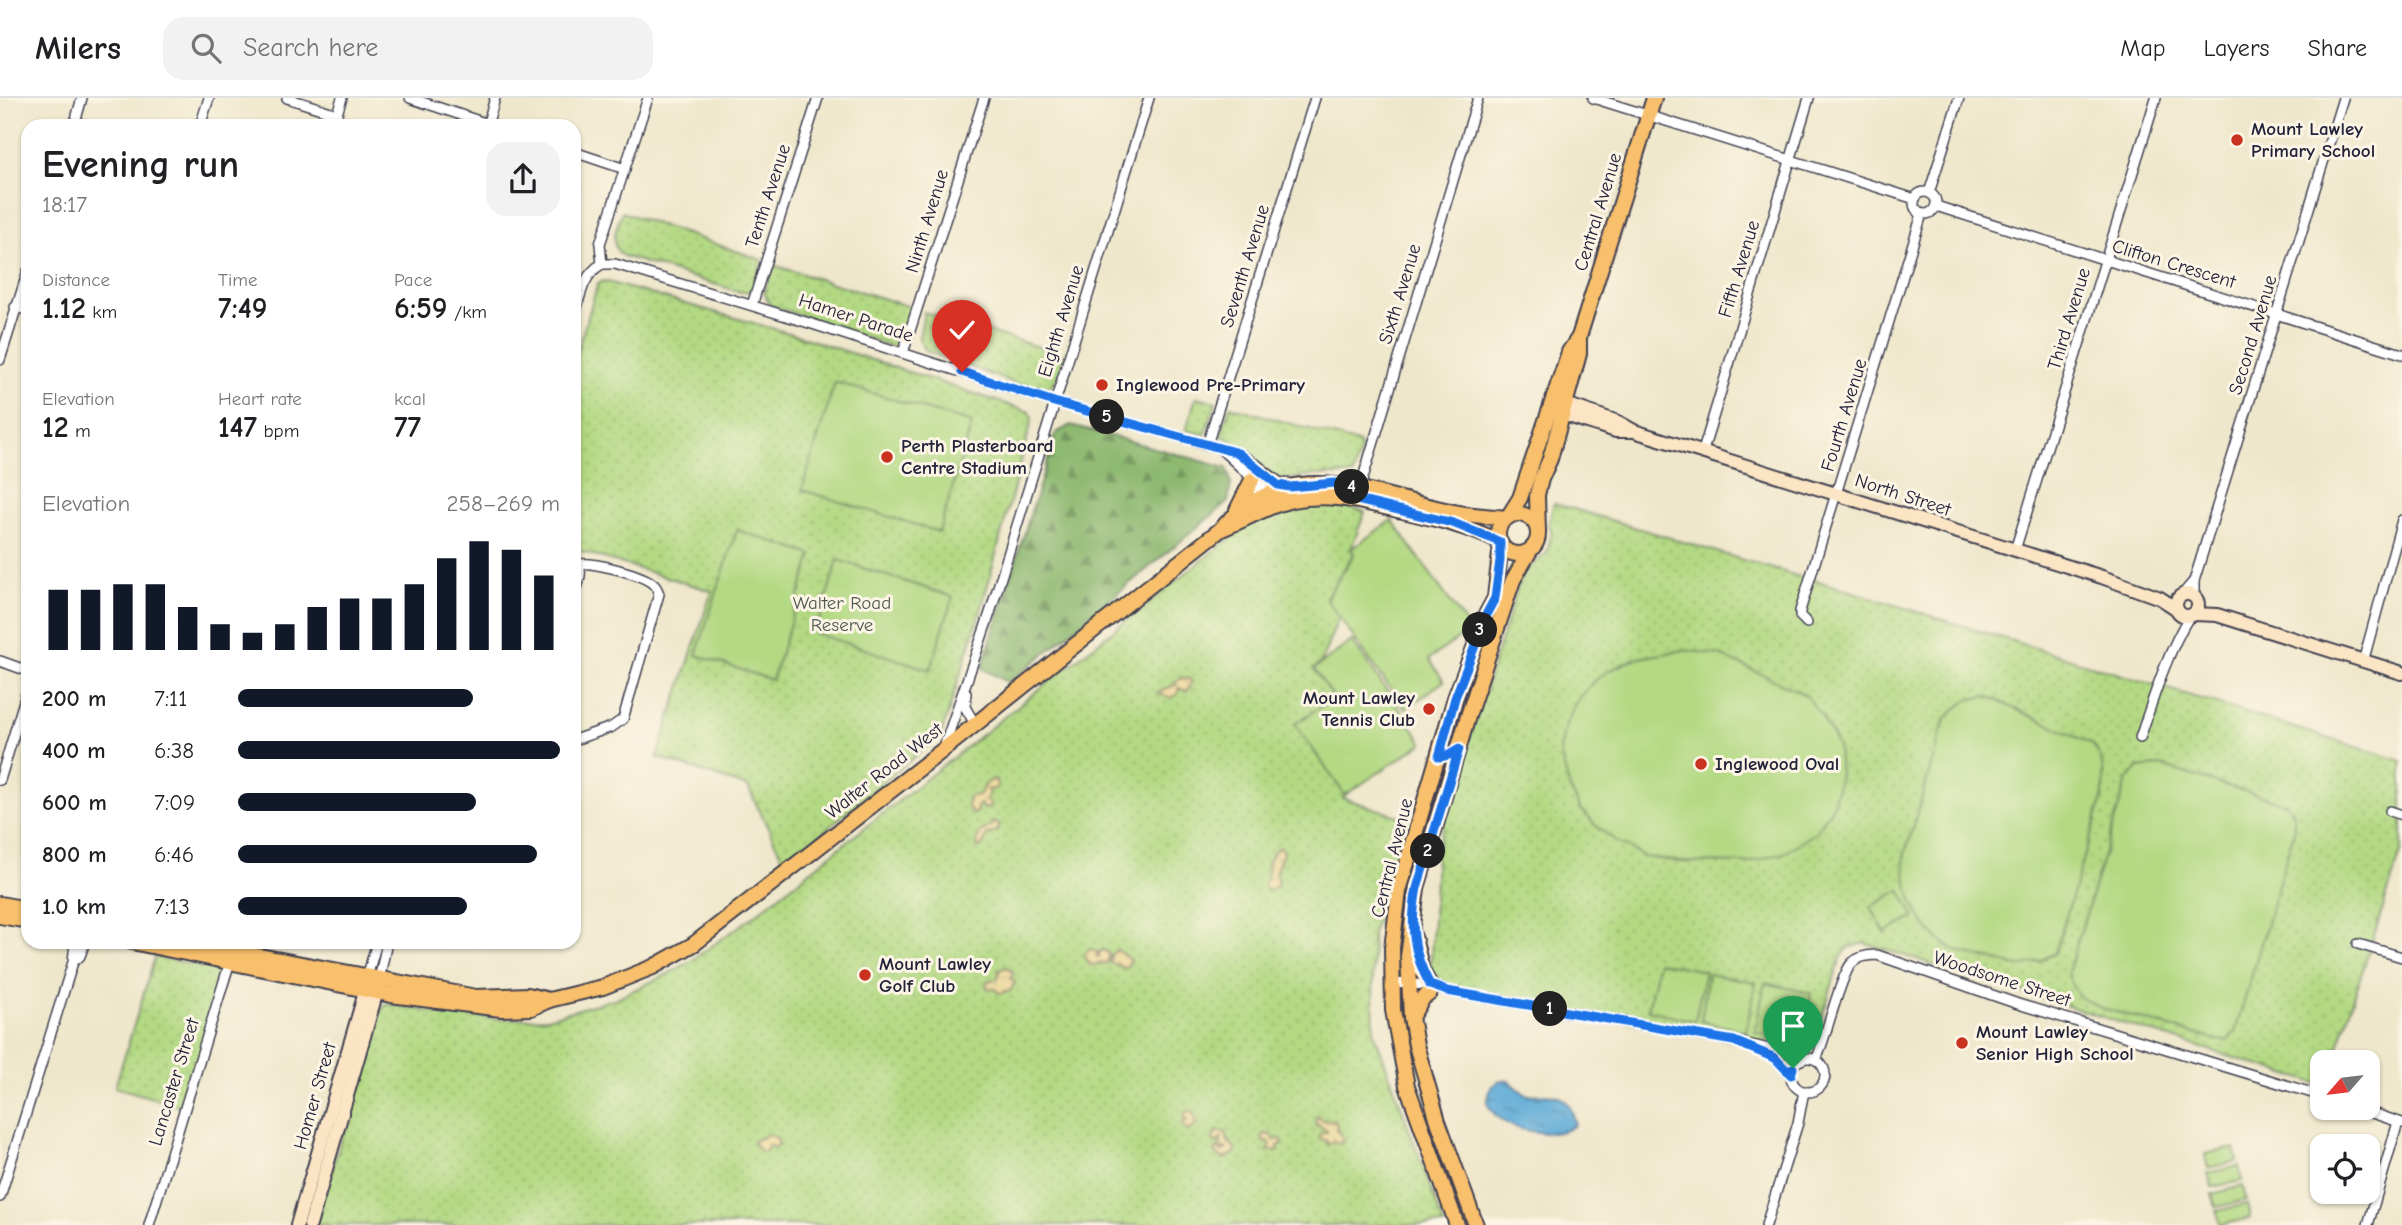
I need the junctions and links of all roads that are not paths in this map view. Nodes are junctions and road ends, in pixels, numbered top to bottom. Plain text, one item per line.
1 (82, 98) edge
2 (209, 98) edge
3 (288, 98) edge
4 (342, 98) edge
5 (410, 98) edge
6 (495, 98) edge
7 (648, 98) edge
8 (818, 98) edge
9 (984, 98) edge
10 (1149, 98) edge
11 (1315, 98) edge
12 (1478, 98) edge
13 (1593, 98) edge
14 (1654, 98) edge
15 (1809, 98) edge
16 (1959, 98) edge
17 (2156, 98) edge
18 (2343, 98) edge
19 (337, 114) junction
20 (1649, 116) junction
21 (76, 119) edge
22 (202, 119) edge
23 (335, 119) edge
24 (471, 119) edge
25 (490, 119) edge
26 (581, 154) edge
27 (1790, 160) junction
28 (625, 169) junction
29 (1929, 193) junction
30 (1914, 199) junction
31 (1936, 206) junction
32 (1923, 214) junction
33 (2106, 261) junction
34 (602, 264) junction
35 (581, 289) edge
36 (21, 290) edge
37 (752, 305) junction
38 (15, 307) junction
39 (21, 308) edge
40 (2278, 314) junction
41 (902, 354) junction
42 (2402, 354) edge
43 (0, 359) edge
44 (1054, 402) junction
45 (1558, 407) junction
46 (1207, 445) junction
47 (1703, 451) junction
48 (1253, 473) junction
49 (1290, 487) junction
50 (1358, 494) junction
51 (1838, 494) junction
52 (1267, 501) junction
53 (1237, 512) junction
54 (1507, 517) junction
55 (2402, 520) edge
56 (1220, 530) junction
57 (1538, 532) junction
58 (1500, 543) junction
59 (1531, 549) junction
60 (2015, 550) junction
61 (581, 562) edge
62 (2187, 605) junction
63 (1807, 623) dead end
64 (0, 662) edge
65 (2363, 662) junction
66 (21, 669) edge
67 (2402, 673) edge
68 (969, 674) junction
69 (21, 711) edge
70 (975, 724) junction
71 (581, 738) edge
72 (2140, 738) dead end
73 (1459, 749) junction
74 (943, 750) junction
75 (1439, 757) junction
76 (0, 780) edge
77 (2390, 811) dead end
78 (2402, 815) edge
79 (0, 904) edge
80 (21, 908) edge
81 (0, 916) edge
82 (21, 920) edge
83 (1411, 926) junction
84 (2358, 944) dead end
85 (74, 949) edge
86 (82, 949) edge
87 (211, 949) edge
88 (376, 949) edge
89 (385, 949) edge
90 (233, 951) edge
91 (2402, 957) edge
92 (73, 962) junction
93 (372, 985) junction
94 (1392, 987) junction
95 (1408, 987) junction
96 (1430, 989) junction
97 (1411, 1017) junction
98 (1734, 1041) junction
99 (1801, 1060) junction
100 (1816, 1060) junction
101 (1791, 1075) junction
102 (1804, 1091) junction
103 (2310, 1092) edge
104 (2380, 1115) edge
105 (2400, 1122) edge
106 (0, 1197) edge
107 (149, 1225) edge
108 (297, 1225) edge
109 (310, 1225) edge
110 (1457, 1225) edge
111 (1476, 1225) edge
112 (1766, 1225) edge
113 (2368, 1225) edge

1 - 21 street
2 - 22 street
3 - 19 street
4 - 19 street
5 - 24 street
6 - 25 street
7 - 28 street
8 - 37 street, Tenth Avenue
9 - 41 street, Ninth Avenue
10 - 44 street, Eighth Avenue
11 - 46 street, Seventh Avenue
12 - 50 street, Sixth Avenue
13 - 20 street
14 - 20 main road, Central Avenue
15 - 27 street, Fifth Avenue
16 - 29 street
17 - 33 street, Third Avenue
18 - 40 street, Second Avenue
19 - 23 street
20 - 27 street
20 - 45 main road, Central Avenue
26 - 28 street
27 - 30 street
27 - 47 street, Fifth Avenue
28 - 34 street
29 - 30 street
29 - 31 street
30 - 32 street
31 - 32 street
31 - 33 street, Clifton Crescent
32 - 51 street, Fourth Avenue
33 - 40 street, Clifton Crescent
33 - 60 street, Third Avenue
34 - 35 street
34 - 37 street, Hamer Parade
36 - 38 street
37 - 41 street, Hamer Parade
38 - 39 street
38 - 43 street
40 - 42 street, Clifton Crescent
40 - 62 street, Second Avenue
41 - 44 street, Hamer Parade
44 - 46 street, Hamer Parade
44 - 68 street, Eighth Avenue
45 - 47 main road, North Street
45 - 54 main road, Central Avenue
45 - 57 main road, Central Avenue
46 - 48 street, Hamer Parade
47 - 51 main road, North Street
48 - 49 main road
48 - 52 street
48 - 53 main road
49 - 50 main road
49 - 52 main road
50 - 52 main road
50 - 54 main road
50 - 58 main road
51 - 60 main road, North Street
51 - 63 street, Fourth Avenue
52 - 53 main road, Walter Road West
52 - 56 main road, Walter Road West
53 - 56 main road, Walter Road West
54 - 57 main road
54 - 58 main road
55 - 65 street
56 - 70 main road, Walter Road West
57 - 59 main road
58 - 59 main road
58 - 75 main road, Central Avenue
59 - 73 main road, Central Avenue
60 - 62 main road, North Street
61 - 71 street
62 - 65 main road, North Street
62 - 72 street, Second Avenue
64 - 66 street
65 - 67 main road, North Street
68 - 70 street, Eighth Avenue
68 - 74 street, Eighth Avenue
69 - 76 street
70 - 74 main road, Walter Road West
73 - 75 main road
73 - 83 main road, Central Avenue
74 - 93 main road, Walter Road West
75 - 94 main road, Central Avenue
77 - 78 street
79 - 80 main road
81 - 82 main road
83 - 95 main road, Central Avenue
83 - 96 main road
84 - 91 street
85 - 92 street
86 - 92 street
87 - 90 main road, Walter Road West
88 - 93 street
89 - 93 street
90 - 93 main road, Walter Road West
90 - 107 street, Lancaster Street
92 - 106 street
93 - 108 main road, Homer Street
93 - 109 main road, Homer Street
94 - 95 street
94 - 110 main road, Central Avenue
95 - 96 street
95 - 97 main road, Central Avenue
96 - 97 main road
96 - 98 street
97 - 111 main road, Central Avenue
98 - 99 street
98 - 101 street
99 - 100 street
99 - 101 street
100 - 102 street
100 - 103 street, Woodsome Street
101 - 102 street
102 - 112 street
104 - 105 street
105 - 113 street

